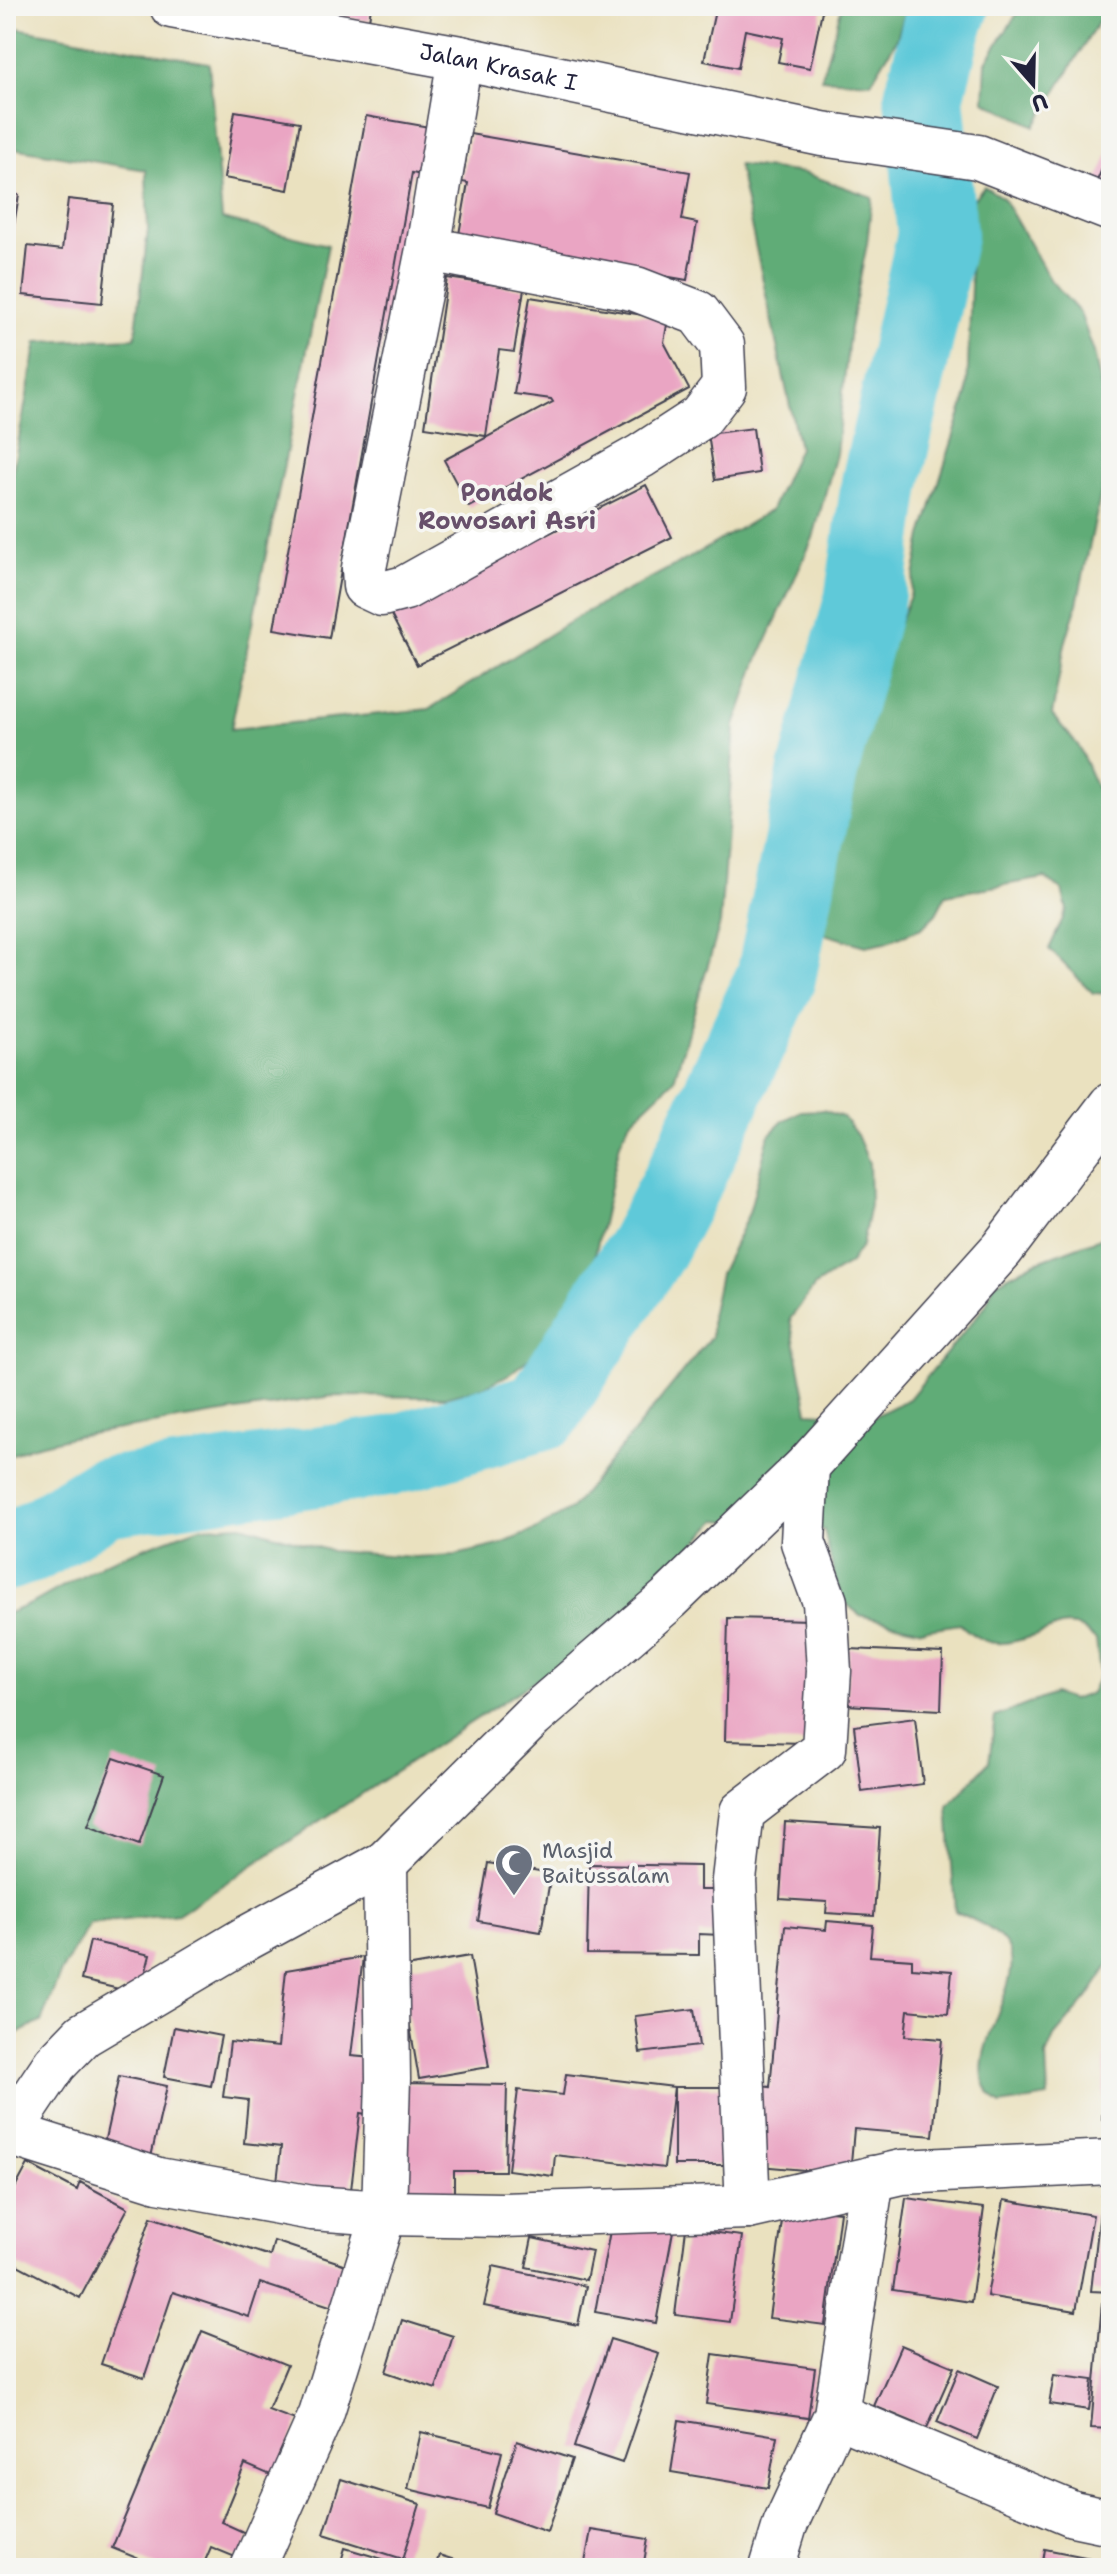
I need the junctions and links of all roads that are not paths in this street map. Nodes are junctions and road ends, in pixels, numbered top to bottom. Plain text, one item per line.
1 (172, 6) edge
2 (460, 58) junction
3 (1111, 209) edge
4 (428, 249) junction
5 (1111, 1105) edge
6 (807, 1466) junction
7 (385, 1863) junction
8 (7, 2135) edge
9 (1111, 2162) edge
10 (872, 2178) junction
11 (748, 2207) junction
12 (384, 2213) junction
13 (836, 2415) junction
14 (1111, 2522) edge
15 (253, 2568) edge
16 (772, 2568) edge

1 - 2 street, Jalan Krasak I
2 - 3 street, Jalan Krasak I
2 - 4 street
4 - 4 street
5 - 6 street
6 - 7 street
6 - 11 street
7 - 8 street
7 - 12 street
8 - 12 street
9 - 10 street
10 - 11 street
10 - 13 street
11 - 12 street
12 - 15 street
13 - 14 street
13 - 16 street

